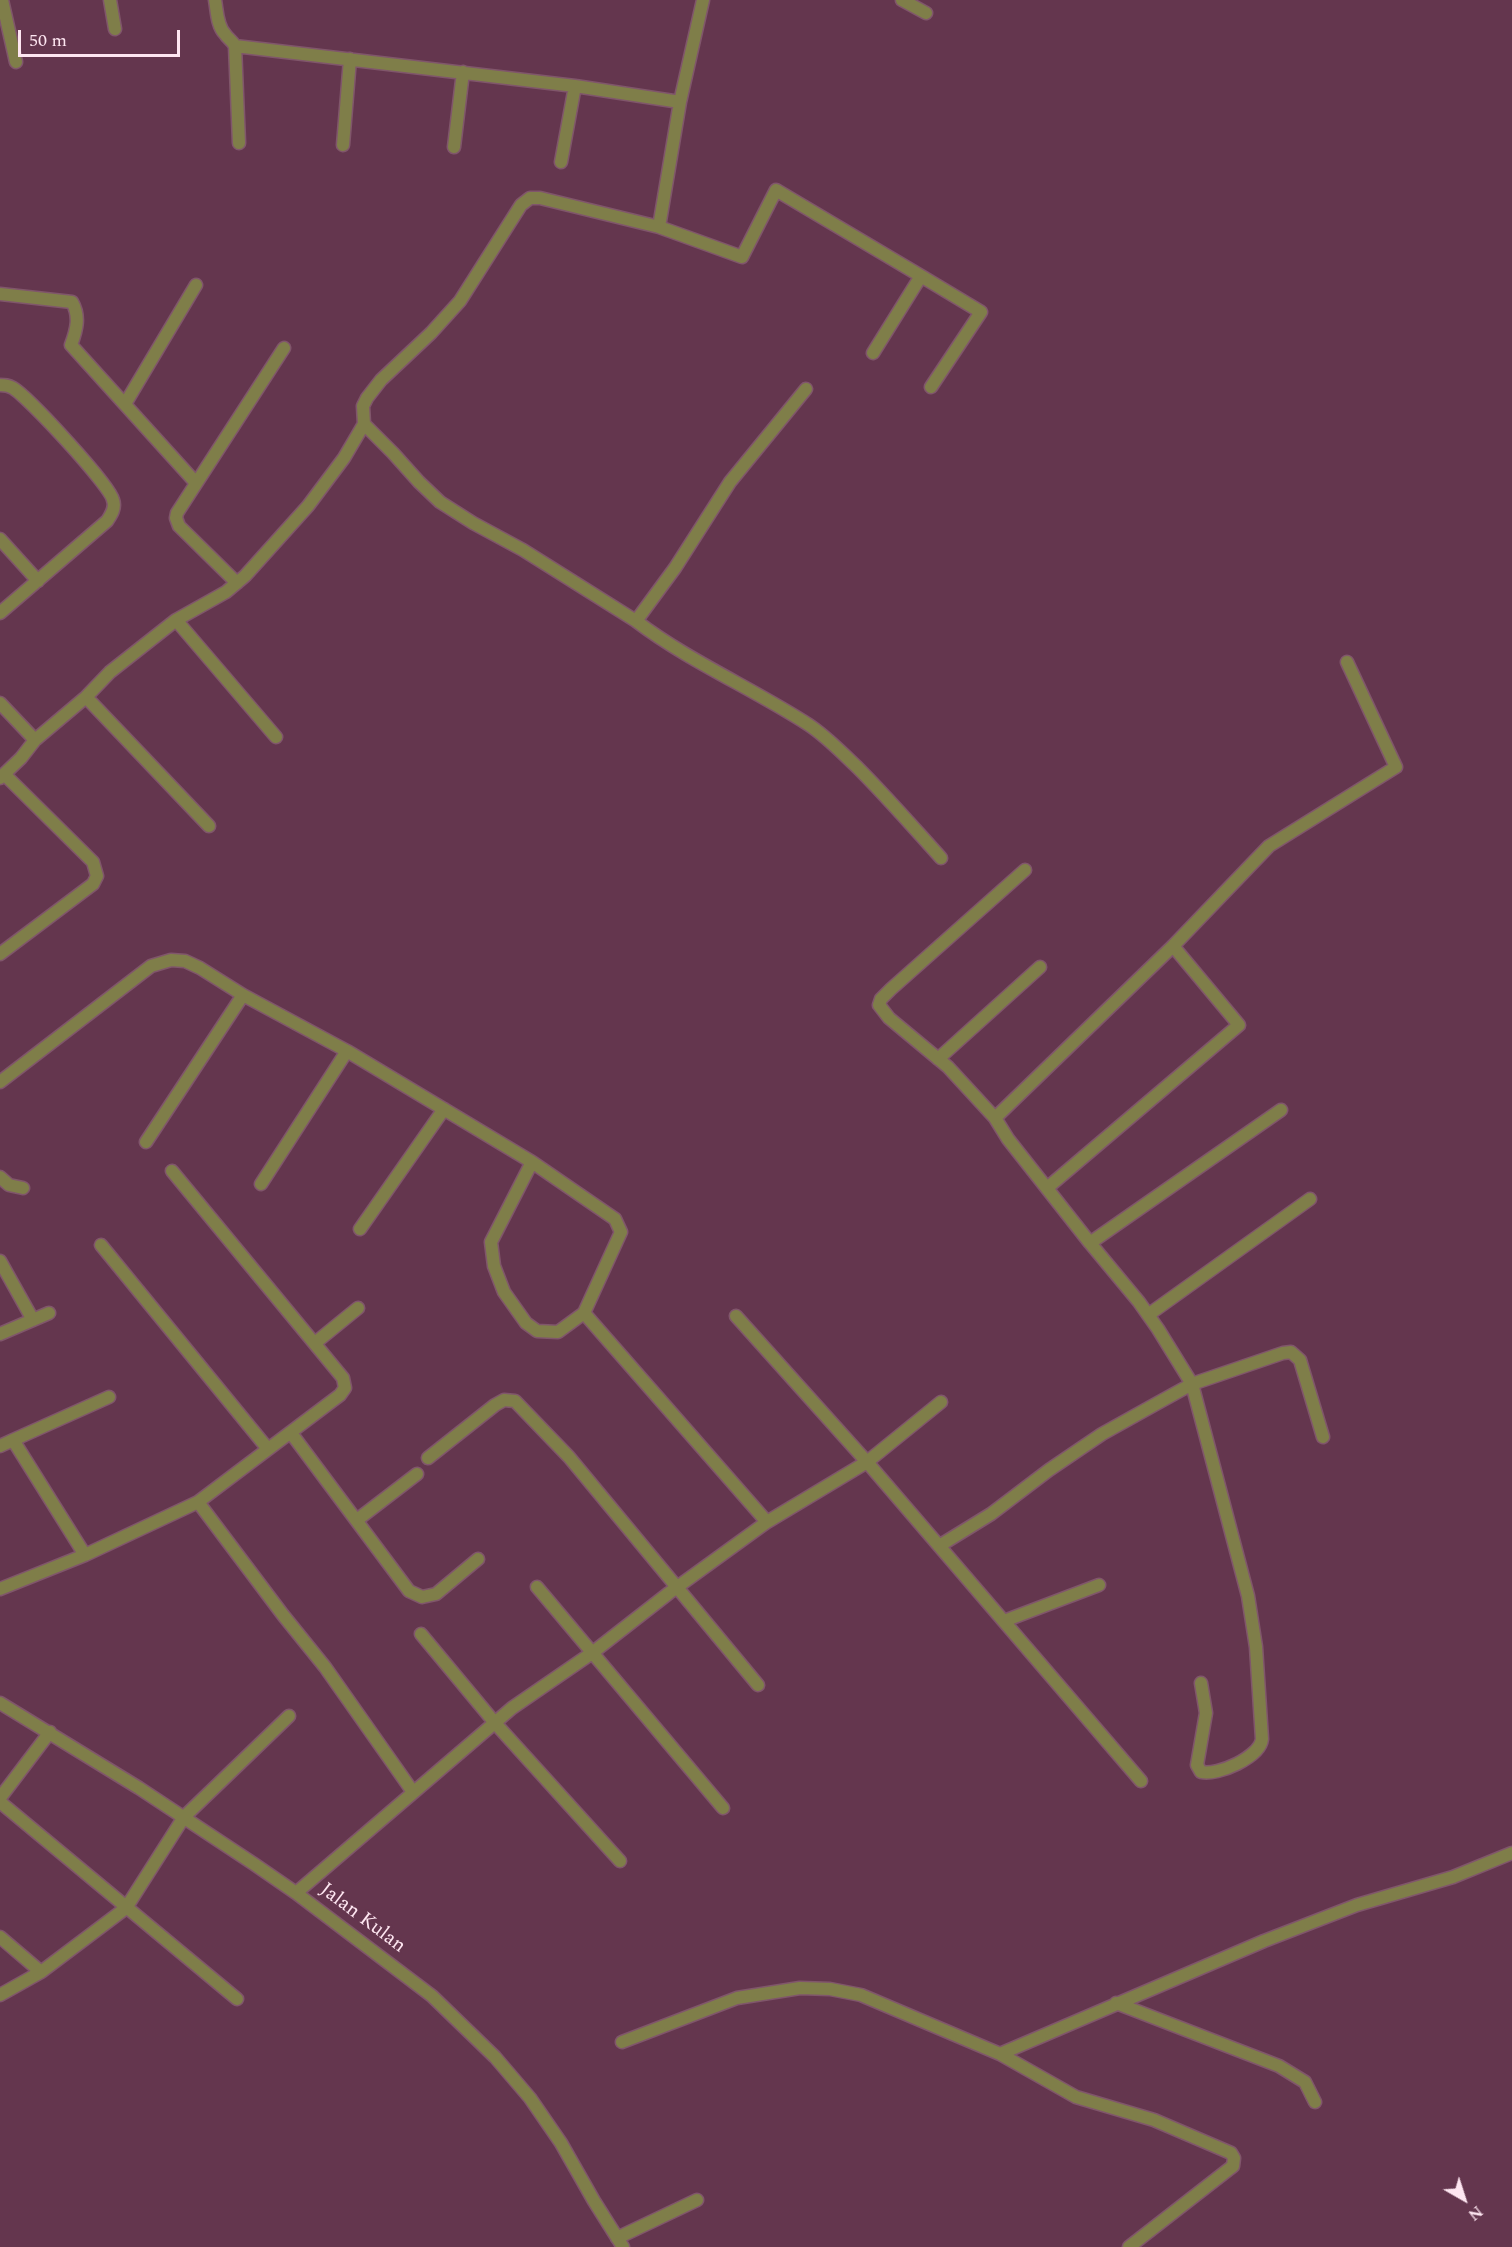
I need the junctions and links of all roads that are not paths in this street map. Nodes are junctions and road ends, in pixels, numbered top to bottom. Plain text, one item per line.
1 (2, 0) edge
2 (110, 0) edge
3 (215, 0) edge
4 (703, 0) edge
5 (902, 0) edge
6 (927, 14) dead end
7 (115, 30) dead end
8 (235, 46) junction
9 (350, 59) junction
10 (16, 62) dead end
11 (463, 72) junction
12 (575, 86) junction
13 (680, 102) junction
14 (238, 143) dead end
15 (343, 145) dead end
16 (454, 147) dead end
17 (561, 162) dead end
18 (660, 222) junction
19 (921, 276) junction
20 (196, 285) dead end
21 (0, 294) edge
22 (284, 348) dead end
23 (873, 353) dead end
24 (0, 385) edge
25 (931, 387) dead end
26 (806, 389) dead end
27 (125, 404) junction
28 (364, 424) junction
29 (196, 483) junction
30 (0, 539) edge
31 (38, 581) junction
32 (237, 583) junction
33 (0, 613) edge
34 (176, 620) junction
35 (636, 621) junction
36 (1347, 662) dead end
37 (86, 697) junction
38 (0, 703) edge
39 (276, 737) dead end
40 (35, 740) junction
41 (2, 776) edge
42 (209, 826) dead end
43 (941, 858) dead end
44 (1025, 870) dead end
45 (1173, 946) junction
46 (0, 954) edge
47 (1040, 967) dead end
48 (243, 995) junction
49 (347, 1052) junction
50 (938, 1059) junction
51 (0, 1082) edge
52 (444, 1109) junction
53 (1281, 1110) dead end
54 (995, 1118) junction
55 (146, 1142) dead end
56 (532, 1162) junction
57 (172, 1171) dead end
58 (0, 1177) edge
59 (261, 1184) dead end
60 (23, 1188) dead end
61 (1047, 1188) junction
62 (1310, 1199) dead end
63 (360, 1229) dead end
64 (1090, 1243) junction
65 (101, 1245) dead end
66 (0, 1261) edge
67 (358, 1308) dead end
68 (49, 1313) dead end
69 (584, 1313) junction
70 (1148, 1315) junction
71 (736, 1316) dead end
72 (33, 1320) junction
73 (0, 1334) edge
74 (315, 1343) junction
75 (1192, 1384) junction
76 (109, 1397) dead end
77 (941, 1402) dead end
78 (291, 1433) junction
79 (1323, 1437) dead end
80 (13, 1440) junction
81 (0, 1446) edge
82 (268, 1449) junction
83 (428, 1458) dead end
84 (867, 1462) junction
85 (417, 1474) dead end
86 (198, 1502) junction
87 (357, 1520) junction
88 (767, 1522) junction
89 (939, 1546) junction
90 (85, 1555) junction
91 (478, 1559) dead end
92 (1099, 1585) dead end
93 (678, 1586) junction
94 (537, 1587) dead end
95 (0, 1589) edge
96 (1004, 1622) junction
97 (421, 1634) dead end
98 (592, 1653) junction
99 (1201, 1683) dead end
100 (758, 1685) dead end
101 (0, 1703) edge
102 (289, 1716) dead end
103 (495, 1723) junction
104 (50, 1732) junction
105 (1142, 1781) dead end
106 (413, 1792) junction
107 (0, 1800) edge
108 (723, 1808) dead end
109 (184, 1817) junction
110 (1512, 1853) edge
111 (620, 1861) dead end
112 (296, 1893) junction
113 (126, 1908) junction
114 (0, 1937) edge
115 (41, 1972) junction
116 (0, 1995) edge
117 (237, 1998) dead end
118 (1116, 2003) junction
119 (622, 2042) dead end
120 (1000, 2054) junction
121 (1315, 2102) dead end
122 (698, 2200) dead end
123 (620, 2242) edge
124 (1129, 2247) edge

1 - 10 street
2 - 7 street
3 - 8 street
4 - 13 street
5 - 6 street
8 - 9 street
8 - 14 street
9 - 11 street
9 - 15 street
11 - 12 street
11 - 16 street
12 - 13 street
12 - 17 street
13 - 18 street
18 - 19 street
18 - 28 street
19 - 23 street
19 - 25 street
20 - 27 street
21 - 27 street
22 - 29 street
24 - 31 street
26 - 35 street
27 - 29 street
28 - 32 street
28 - 35 street
29 - 32 street
30 - 31 street
31 - 33 street
32 - 34 street
34 - 37 street
34 - 39 street
35 - 43 street
36 - 45 street
37 - 40 street
37 - 42 street
38 - 40 street
40 - 41 street
41 - 46 street
44 - 50 street
45 - 54 street
45 - 61 street
47 - 50 street
48 - 49 street
48 - 51 street
48 - 55 street
49 - 52 street
49 - 59 street
50 - 54 street
52 - 56 street
52 - 63 street
53 - 64 street
54 - 61 street
56 - 69 street
56 - 69 street
57 - 74 street
58 - 60 street
61 - 64 street
62 - 70 street
64 - 70 street
65 - 82 street
66 - 72 street
67 - 74 street
68 - 72 street
69 - 88 street
70 - 75 street
71 - 84 street
72 - 73 street
74 - 78 street
75 - 79 street
75 - 89 street
75 - 99 street
76 - 80 street
77 - 84 street
78 - 82 street
78 - 87 street
80 - 81 street
80 - 90 street
82 - 86 street
83 - 93 street
84 - 88 street
84 - 89 street
85 - 87 street
86 - 90 street
86 - 106 street
87 - 91 street
88 - 93 street
89 - 96 street
90 - 95 street
92 - 96 street
93 - 98 street
93 - 100 street
94 - 98 street
96 - 105 street
97 - 103 street
98 - 103 street
98 - 108 street
101 - 104 street, Jalan Kulan
102 - 109 street
103 - 106 street
103 - 111 street
104 - 107 street
104 - 109 street, Jalan Kulan
106 - 112 street
107 - 113 street
109 - 112 street, Jalan Kulan
109 - 113 street
110 - 118 street
112 - 123 street, Jalan Kulan
113 - 115 street
113 - 117 street
114 - 115 street
115 - 116 street
118 - 120 street
118 - 121 street
119 - 120 street
120 - 124 street
122 - 123 street

